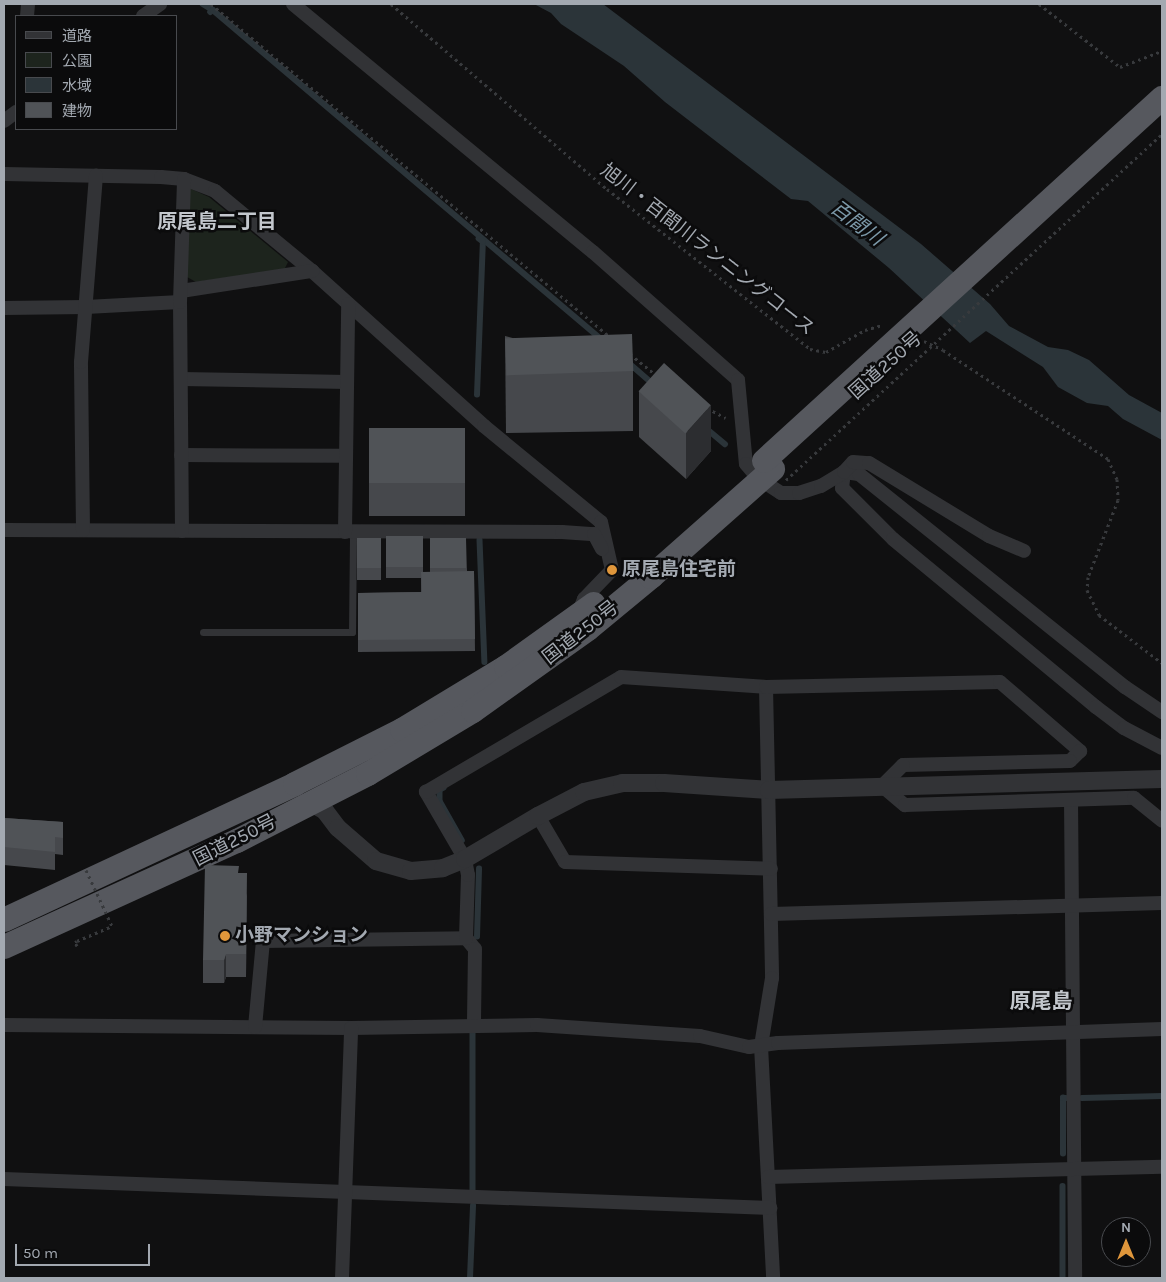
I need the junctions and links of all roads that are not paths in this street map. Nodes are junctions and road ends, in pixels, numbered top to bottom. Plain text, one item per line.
1 (160, 4) edge
2 (293, 4) edge
3 (145, 15) edge
4 (1162, 98) edge
5 (15, 113) edge
6 (1162, 115) edge
7 (4, 121) edge
8 (4, 174) edge
9 (96, 176) junction
10 (184, 180) junction
11 (4, 181) edge
12 (312, 271) junction
13 (180, 297) junction
14 (348, 304) junction
15 (86, 307) junction
16 (4, 308) edge
17 (181, 379) junction
18 (347, 382) junction
19 (181, 455) junction
20 (346, 456) junction
21 (767, 472) junction
22 (844, 472) junction
23 (4, 530) edge
24 (82, 530) junction
25 (182, 531) junction
26 (349, 532) junction
27 (1024, 551) dead end
28 (612, 570) junction
29 (577, 616) junction
30 (203, 632) dead end
31 (766, 687) junction
32 (1162, 712) edge
33 (1162, 748) edge
34 (1162, 779) edge
35 (882, 786) junction
36 (769, 790) junction
37 (1071, 800) junction
38 (309, 802) junction
39 (538, 816) junction
40 (1162, 821) edge
41 (465, 859) junction
42 (771, 869) junction
43 (1162, 903) edge
44 (1072, 906) junction
45 (771, 914) junction
46 (4, 920) edge
47 (466, 938) junction
48 (4, 947) edge
49 (4, 1025) edge
50 (474, 1025) junction
51 (255, 1027) junction
52 (351, 1028) junction
53 (1162, 1029) edge
54 (1073, 1031) junction
55 (761, 1046) junction
56 (1162, 1167) edge
57 (1072, 1170) junction
58 (768, 1177) junction
59 (4, 1180) edge
60 (345, 1192) junction
61 (770, 1208) junction
62 (342, 1278) edge
63 (773, 1278) edge
64 (1075, 1278) edge

1 - 3 street
2 - 21 street
4 - 21 highway, 国道250号, bridge
5 - 7 street
6 - 21 highway, 国道250号
8 - 9 street
8 - 11 street
9 - 10 street
9 - 15 street
10 - 12 street
10 - 13 street
12 - 13 street
12 - 14 street
13 - 15 street
13 - 17 street
14 - 18 street
14 - 28 street
15 - 16 street
15 - 24 street
17 - 18 street
17 - 19 street
18 - 20 street
19 - 20 street
19 - 25 street
20 - 26 street
21 - 22 street
21 - 29 highway, 国道250号
21 - 38 highway, 国道250号
22 - 27 street
22 - 32 street
22 - 33 street
23 - 24 street
24 - 25 street
25 - 26 street
26 - 28 street
26 - 30 lane
28 - 29 street
29 - 46 highway, 国道250号
31 - 35 street
31 - 36 street
31 - 41 street
34 - 35 street
35 - 36 street
35 - 37 street
36 - 39 street
36 - 42 street
37 - 40 street
37 - 44 street
38 - 41 street
38 - 48 highway, 国道250号
39 - 41 street
39 - 42 street
41 - 47 street
42 - 45 street
43 - 44 street
44 - 45 street
44 - 54 street
45 - 55 street
47 - 50 street
47 - 51 street
49 - 51 street
50 - 52 street
50 - 55 street
51 - 52 street
52 - 60 street
53 - 54 street
54 - 55 street
54 - 57 street
55 - 58 street
56 - 57 street
57 - 58 street
57 - 64 street
58 - 61 street
59 - 60 street
60 - 61 street
60 - 62 street
61 - 63 street

